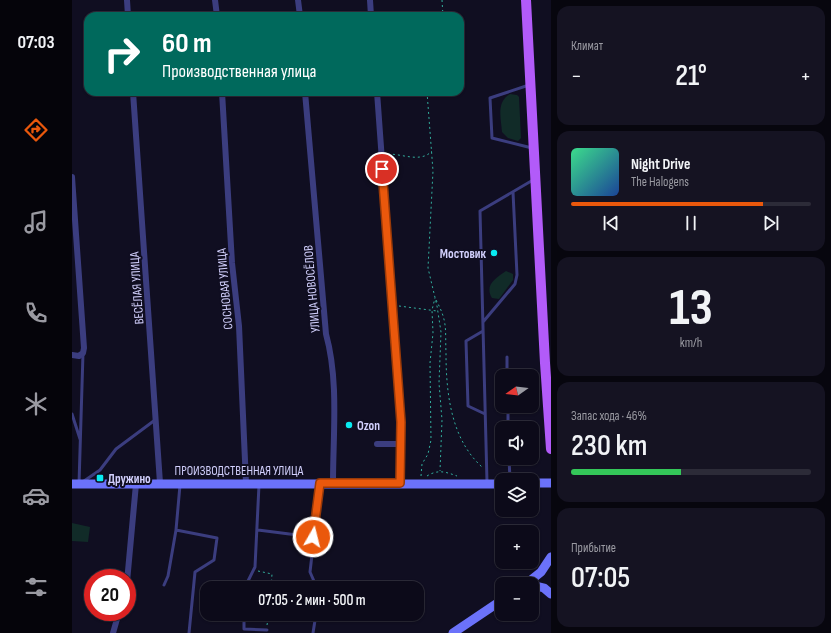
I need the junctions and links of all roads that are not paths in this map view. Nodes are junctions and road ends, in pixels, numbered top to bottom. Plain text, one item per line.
1 (127, 0) edge
2 (215, 0) edge
3 (298, 0) edge
4 (370, 0) edge
5 (526, 0) edge
6 (128, 12) edge
7 (216, 12) edge
8 (300, 12) edge
9 (371, 12) edge
10 (531, 85) junction
11 (133, 96) edge
12 (222, 96) edge
13 (305, 96) edge
14 (377, 96) edge
15 (535, 149) junction
16 (72, 177) edge
17 (536, 178) junction
18 (513, 192) junction
19 (483, 322) junction
20 (483, 331) junction
21 (83, 354) junction
22 (72, 355) edge
23 (507, 357) dead end
24 (507, 369) edge
25 (72, 414) edge
26 (485, 414) junction
27 (156, 419) junction
28 (81, 443) junction
29 (377, 444) dead end
30 (401, 444) junction
31 (333, 447) junction
32 (340, 447) dead end
33 (551, 449) edge
34 (160, 483) junction
35 (180, 483) junction
36 (246, 483) junction
37 (259, 483) junction
38 (320, 483) junction
39 (333, 483) junction
40 (400, 483) junction
41 (539, 483) edge
42 (551, 483) edge
43 (76, 484) edge
44 (136, 484) junction
45 (487, 484) junction
46 (495, 484) edge
47 (176, 530) junction
48 (258, 530) junction
49 (313, 537) junction
50 (551, 557) edge
51 (128, 569) edge
52 (535, 577) edge
53 (248, 581) edge
54 (314, 581) edge
55 (164, 585) dead end
56 (539, 587) edge
57 (551, 594) edge
58 (495, 605) edge
59 (116, 621) edge
60 (244, 621) edge
61 (315, 621) edge
62 (266, 630) road end
63 (113, 633) edge
64 (189, 633) edge
65 (313, 633) edge
66 (453, 633) edge

1 - 6 street
2 - 7 street
3 - 8 street
4 - 9 street
5 - 10 main road
10 - 15 main road
10 - 15 lane
11 - 27 street, ВЕСЁЛАЯ УЛИЦА
12 - 36 street, СОСНОВАЯ УЛИЦА
13 - 31 street, УЛИЦА НОВОСЁЛОВ
14 - 30 street
15 - 17 main road
16 - 21 street
17 - 18 lane
17 - 33 main road
18 - 19 lane
18 - 19 lane
19 - 20 lane
20 - 26 lane
20 - 26 lane
21 - 22 street
21 - 28 lane
23 - 24 lane
25 - 28 lane
26 - 45 lane
27 - 34 street, ВЕСЁЛАЯ УЛИЦА
27 - 43 lane
28 - 43 lane
29 - 30 street
30 - 40 street
31 - 32 street
31 - 39 street, УЛИЦА НОВОСЁЛОВ
34 - 35 street, ПРОИЗВОДСТВЕННАЯ УЛИЦА
34 - 44 street, ПРОИЗВОДСТВЕННАЯ УЛИЦА
35 - 36 street, ПРОИЗВОДСТВЕННАЯ УЛИЦА
35 - 47 lane
36 - 37 street, ПРОИЗВОДСТВЕННАЯ УЛИЦА
37 - 38 street, ПРОИЗВОДСТВЕННАЯ УЛИЦА
37 - 48 lane
38 - 39 street, ПРОИЗВОДСТВЕННАЯ УЛИЦА
38 - 49 lane
39 - 40 street, ПРОИЗВОДСТВЕННАЯ УЛИЦА
40 - 45 street, ПРОИЗВОДСТВЕННАЯ УЛИЦА
41 - 42 street
43 - 44 street, ПРОИЗВОДСТВЕННАЯ УЛИЦА
44 - 51 street
45 - 46 street, ПРОИЗВОДСТВЕННАЯ УЛИЦА
47 - 55 lane
47 - 64 lane
48 - 49 lane
48 - 53 lane
49 - 54 lane
50 - 52 street
56 - 57 street
58 - 66 street
59 - 63 street
60 - 62 lane
61 - 65 lane

